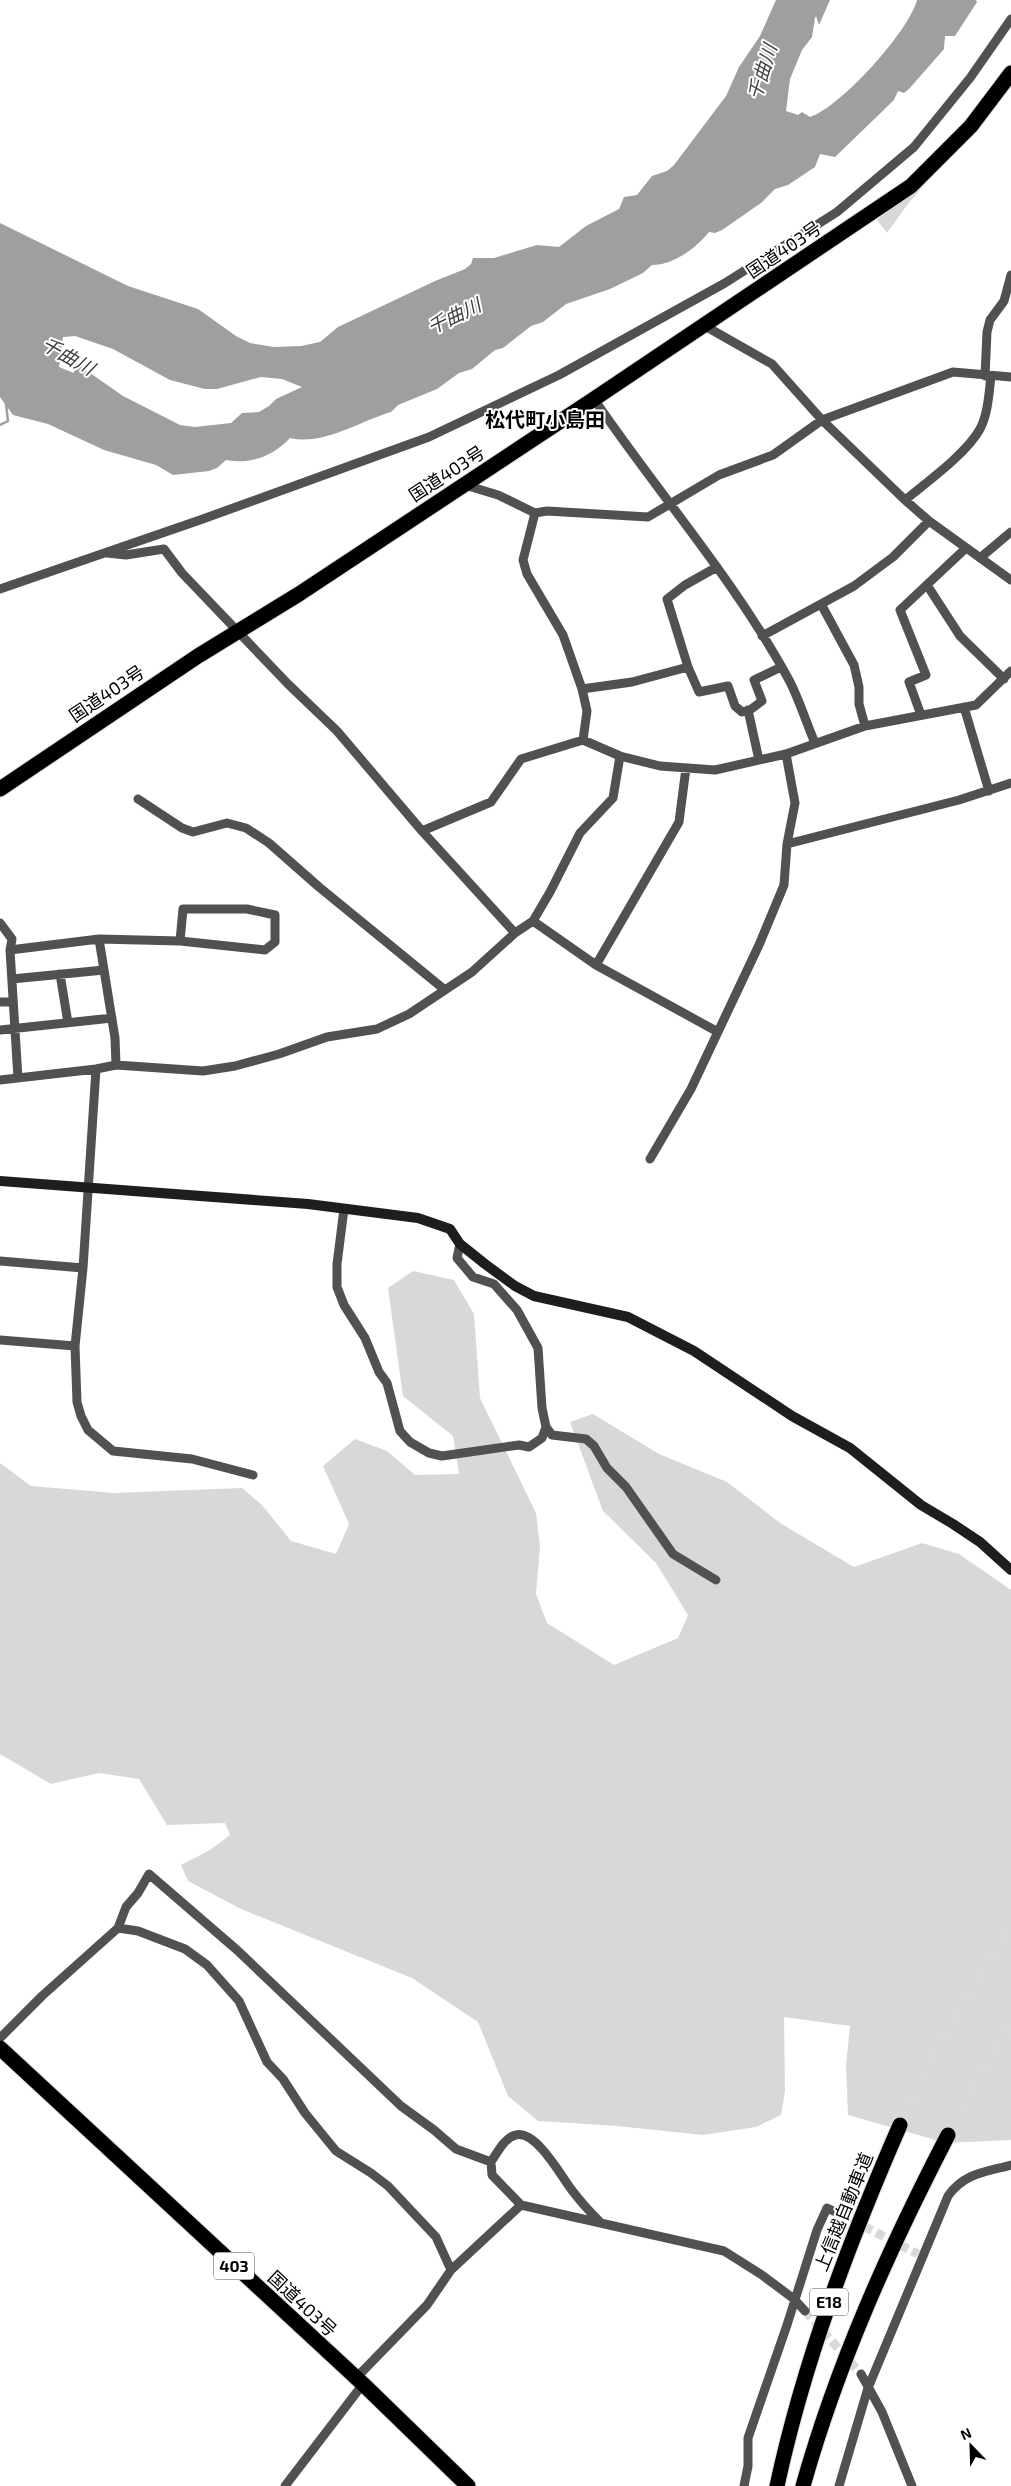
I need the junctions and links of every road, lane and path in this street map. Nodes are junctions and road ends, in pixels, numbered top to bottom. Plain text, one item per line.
1 (1011, 19) edge
2 (1011, 73) edge
3 (1011, 275) edge
4 (1007, 301) edge
5 (705, 326) junction
6 (988, 376) junction
7 (1011, 377) edge
8 (594, 399) junction
9 (822, 420) junction
10 (465, 485) junction
11 (905, 500) junction
12 (672, 504) junction
13 (534, 513) junction
14 (929, 521) junction
15 (1011, 532) edge
16 (966, 548) junction
17 (104, 553) junction
18 (980, 558) junction
19 (717, 567) junction
20 (1011, 580) edge
21 (927, 585) junction
22 (0, 589) edge
23 (820, 604) junction
24 (239, 630) junction
25 (762, 636) junction
26 (688, 667) junction
27 (781, 667) junction
28 (1011, 671) edge
29 (1004, 679) junction
30 (582, 688) junction
31 (964, 707) junction
32 (748, 710) junction
33 (921, 715) junction
34 (865, 726) junction
35 (583, 740) junction
36 (815, 743) junction
37 (786, 754) junction
38 (620, 756) junction
39 (759, 760) junction
40 (686, 768) junction
41 (1011, 783) edge
42 (0, 789) edge
43 (989, 791) junction
44 (138, 800) dead end
45 (422, 831) junction
46 (787, 844) junction
47 (533, 921) junction
48 (0, 924) edge
49 (515, 934) junction
50 (99, 938) junction
51 (180, 941) junction
52 (10, 950) junction
53 (596, 966) junction
54 (104, 970) junction
55 (60, 974) junction
56 (12, 979) junction
57 (445, 990) junction
58 (0, 1002) edge
59 (12, 1002) junction
60 (112, 1018) junction
61 (68, 1023) junction
62 (14, 1029) junction
63 (0, 1030) edge
64 (718, 1032) junction
65 (116, 1065) junction
66 (96, 1069) junction
67 (18, 1078) junction
68 (0, 1080) edge
69 (650, 1159) dead end
70 (0, 1182) edge
71 (88, 1188) junction
72 (344, 1209) junction
73 (460, 1244) junction
74 (0, 1261) edge
75 (83, 1268) junction
76 (0, 1340) edge
77 (75, 1346) junction
78 (546, 1427) junction
79 (253, 1475) dead end
80 (1011, 1570) edge
81 (716, 1580) dead end
82 (118, 1928) junction
83 (0, 2038) edge
84 (0, 2048) edge
85 (900, 2126) tunnel mouth
86 (948, 2135) tunnel mouth
87 (490, 2162) junction
88 (1011, 2165) edge
89 (521, 2205) junction
90 (840, 2214) tunnel mouth
91 (599, 2222) junction
92 (451, 2270) junction
93 (794, 2299) junction
94 (806, 2311) tunnel mouth
95 (861, 2374) tunnel mouth
96 (359, 2381) junction
97 (868, 2388) junction
98 (285, 2486) edge
99 (468, 2486) edge
100 (744, 2486) edge
101 (777, 2486) edge
102 (803, 2486) edge
103 (838, 2486) edge
104 (912, 2486) edge

1 - 17 street
2 - 5 highway, 国道403号
3 - 4 street
4 - 6 street
5 - 8 highway, 国道403号
5 - 9 street
6 - 7 street
6 - 9 street
6 - 11 street
8 - 10 highway, 国道403号
8 - 12 street
9 - 11 street
9 - 12 street
10 - 13 street
10 - 24 highway, 国道403号
11 - 14 street
12 - 13 street
12 - 19 street
13 - 30 street
14 - 16 street
14 - 23 street
15 - 18 street
16 - 18 street
16 - 21 street
17 - 22 street
17 - 24 street
18 - 20 street
19 - 25 street
19 - 26 street
21 - 29 street
21 - 33 street
23 - 25 street
23 - 34 street
24 - 42 highway, 国道403号
24 - 45 street
25 - 27 street
26 - 30 street
26 - 32 street
27 - 32 street
27 - 36 street
28 - 29 street
29 - 31 street
30 - 35 street
31 - 33 street
31 - 43 street
32 - 39 street
33 - 34 street
34 - 36 street
35 - 38 street
35 - 45 street
36 - 37 street
37 - 39 street
37 - 46 street
38 - 40 street
38 - 47 street
39 - 40 street
40 - 53 street
41 - 43 street
43 - 46 street
44 - 57 street
45 - 49 street
46 - 64 street
47 - 49 street
47 - 53 street
48 - 52 street
49 - 57 street
50 - 51 street
50 - 52 street
50 - 54 street
51 - 51 street
52 - 56 street
53 - 64 street
54 - 55 street
54 - 60 street
55 - 56 street
55 - 61 street
56 - 59 street
57 - 65 street
58 - 59 street
59 - 62 street
60 - 61 street
60 - 65 street
61 - 62 street
62 - 63 street
62 - 67 street
64 - 69 street
65 - 66 street
66 - 67 street
66 - 71 street
67 - 68 street
70 - 71 street
71 - 72 street
71 - 75 street
72 - 73 street
72 - 78 street
73 - 78 street
73 - 80 street
74 - 75 street
75 - 77 street
76 - 77 street
77 - 79 street
78 - 81 street
82 - 83 street
82 - 87 street
82 - 92 street
84 - 96 highway, 国道403号 / 403
85 - 101 highway, 上信越自動車道 / E18
86 - 102 highway, E18
87 - 89 street
87 - 91 street
88 - 97 street
89 - 91 street
89 - 92 street
90 - 93 street
91 - 93 street
92 - 96 street
93 - 94 street
93 - 100 street
95 - 97 street
96 - 98 street
96 - 99 highway, 国道403号 / 403
97 - 103 street
97 - 104 street

